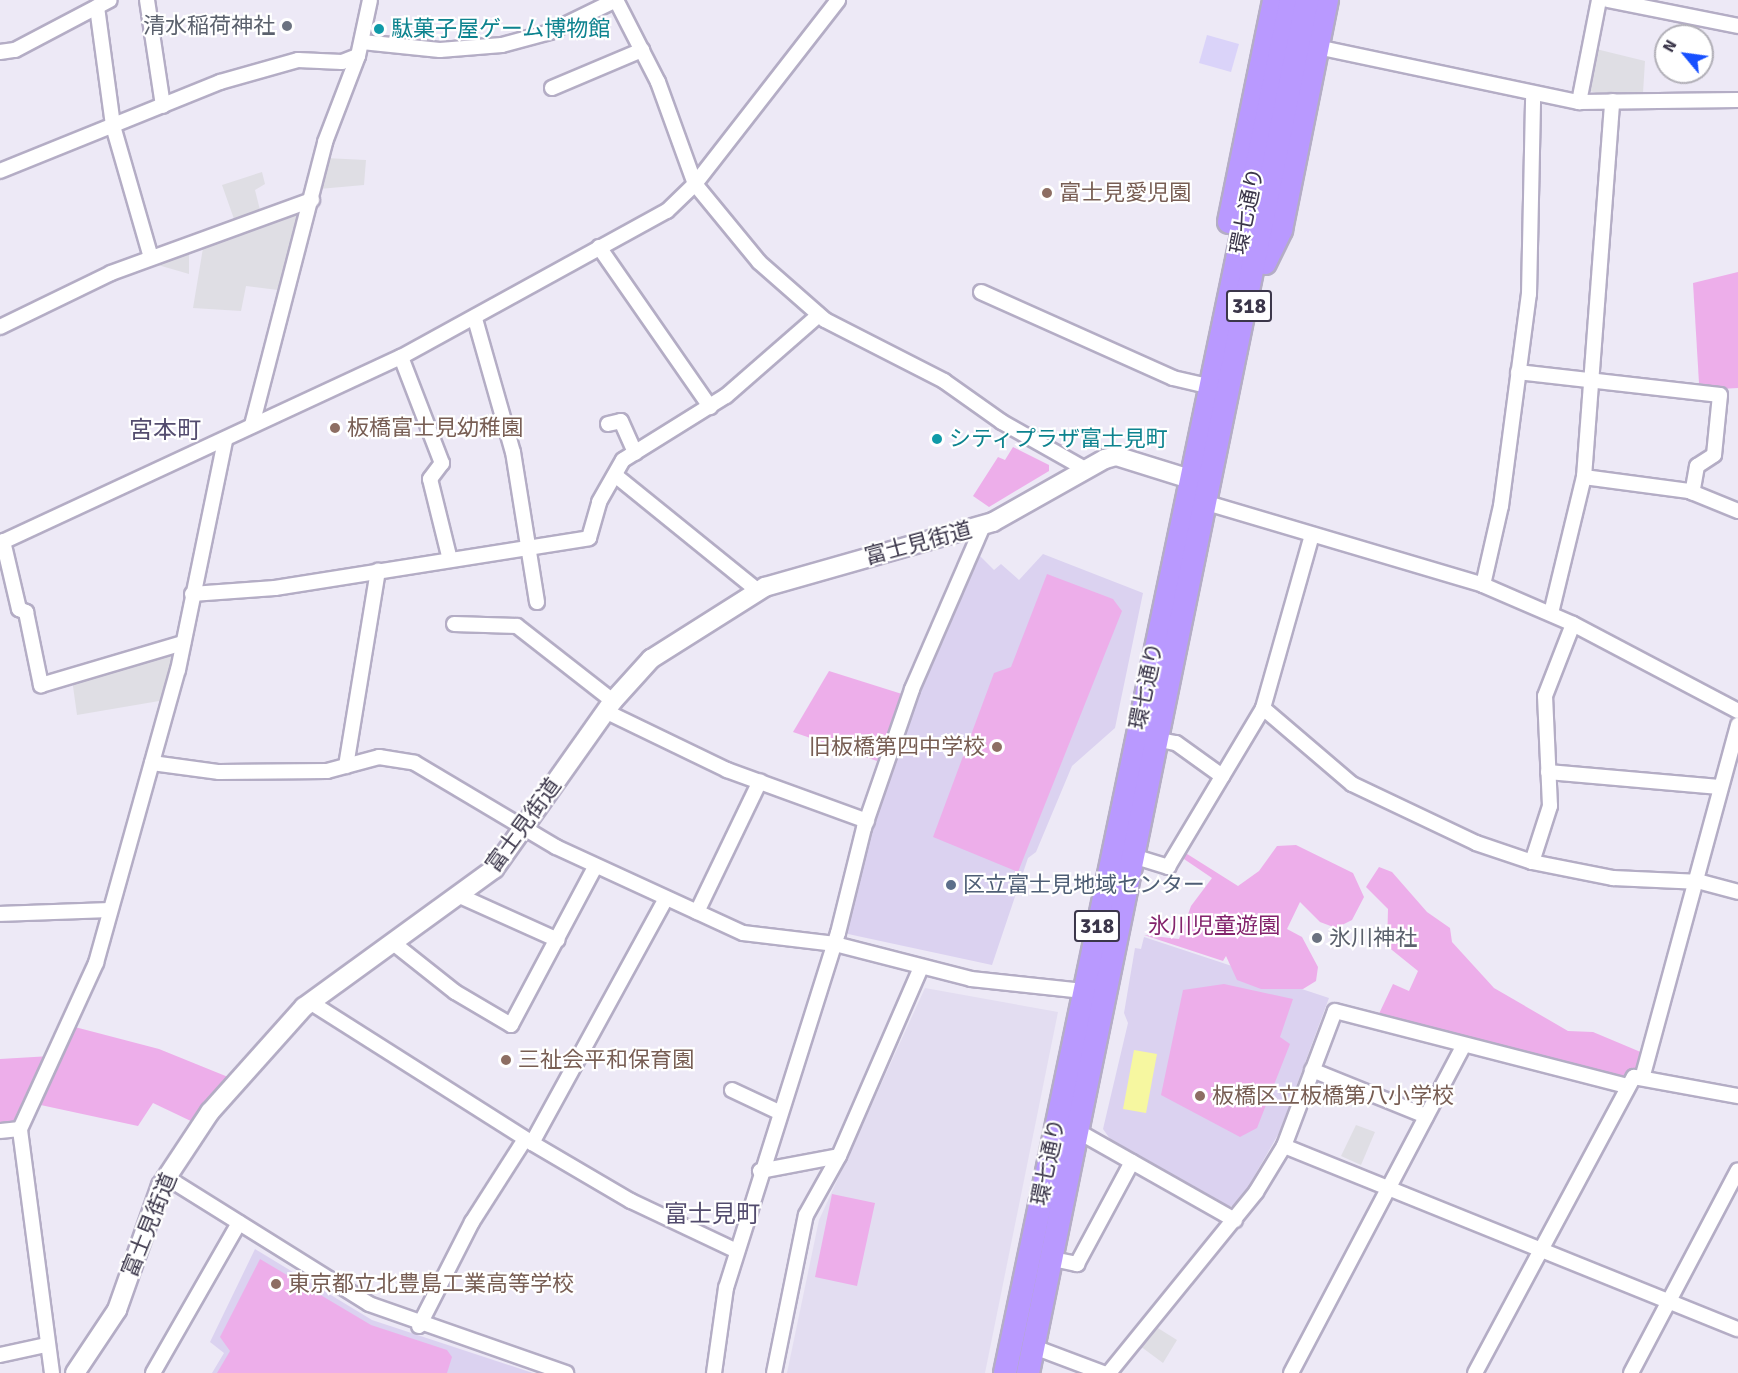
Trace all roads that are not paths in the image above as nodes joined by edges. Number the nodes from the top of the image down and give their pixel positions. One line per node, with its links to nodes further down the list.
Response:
1 (110, 0): 12 (street)
2 (147, 0): 23 (street)
3 (370, 0): 15 (street)
4 (616, 0): 15 (street); 16 (street)
5 (1274, 0): 33 (main road)
6 (1291, 0): 24 (main road, 環七通り / 318)
7 (1307, 0): 24 (main road, 環七通り / 318)
8 (1327, 0): 14 (main road)
9 (1599, 0): 22 (street)
10 (1608, 0): 13 (street)
11 (833, 2): 27 (street)
12 (97, 7): 17 (street); 25 (street)
13 (1738, 26)
14 (1317, 47): 19 (street); 31 (main road)
15 (360, 49): 23 (street); 28 (street)
16 (642, 50): 18 (street); 27 (street)
17 (0, 52)
18 (552, 88)
19 (1533, 95): 22 (street); 38 (street)
20 (1738, 100): 21 (street)
21 (1612, 101): 22 (street); 39 (street)
22 (1579, 102)
23 (163, 106): 25 (street)
24 (1277, 107): 31 (main road, 環七通り / 318); 33 (main road, 環七通り / 318)
25 (113, 126): 26 (street); 30 (street)
26 (0, 171)
27 (695, 184): 29 (street); 34 (street)
28 (312, 200): 30 (street); 43 (street)
29 (599, 247): 35 (street); 41 (street)
30 (151, 258): 36 (street)
31 (1252, 288): 51 (main road, 環七通り / 318)
32 (981, 292): 40 (street)
33 (1224, 314): 40 (main road, 環七通り / 318)
34 (819, 315): 41 (street); 46 (street)
35 (476, 320): 37 (street); 56 (street)
36 (0, 327)
37 (401, 357): 43 (street); 57 (street)
38 (1518, 372): 39 (street); 59 (street)
39 (1593, 378): 48 (street); 50 (street)
40 (1208, 386): 49 (main road, 環七通り / 318)
41 (710, 407): 45 (street)
42 (608, 424): 45 (street)
43 (252, 425): 44 (street)
44 (225, 441): 55 (street); 61 (street)
45 (635, 453): 47 (street)
46 (1085, 469): 49 (street, 富士見街道); 53 (street, 富士見街道)
47 (615, 474): 56 (street); 60 (street)
48 (1584, 477): 50 (street); 63 (street)
49 (1190, 479): 51 (street); 94 (main road, 環七通り / 318)
50 (1692, 493): 52 (street)
51 (1207, 503): 54 (street); 71 (main road, 環七通り / 318)
52 (1738, 511)
53 (983, 526): 60 (street, 富士見街道); 78 (street)
54 (1312, 535): 59 (street); 68 (street)
55 (1, 542): 66 (street)
56 (527, 549): 57 (street); 62 (street)
57 (450, 560): 58 (street)
58 (378, 571): 61 (street); 73 (street)
59 (1483, 585): 63 (street)
60 (758, 591): 67 (street, 富士見街道)
61 (192, 594): 66 (street)
62 (537, 602)
63 (1551, 613): 65 (street)
64 (454, 624): 67 (street)
65 (1572, 624): 69 (street); 74 (street)
66 (183, 643): 72 (street)
67 (609, 706): 76 (street); 79 (street, 富士見街道)
68 (1263, 708): 75 (street); 81 (street)
69 (1738, 711)
70 (1738, 726): 77 (street)
71 (1160, 740): 75 (street); 80 (main road, 環七通り / 318)
72 (152, 763): 73 (street); 87 (street)
73 (346, 766): 79 (street)
74 (1548, 772): 77 (street); 81 (street)
75 (1222, 776): 80 (street)
76 (760, 781): 78 (street); 88 (street)
77 (1719, 787): 83 (street)
78 (867, 821): 92 (street)
79 (525, 829): 82 (street); 85 (street, 富士見街道)
80 (1136, 857): 106 (main road, 環七通り / 318)
81 (1532, 862): 83 (street)
82 (595, 867): 86 (street); 90 (street)
83 (1694, 882): 84 (street); 98 (street)
84 (1738, 892)
85 (460, 896): 90 (street); 91 (street, 富士見街道)
86 (666, 898): 88 (street); 107 (street)
87 (110, 910): 89 (street); 104 (street)
88 (697, 912): 92 (street)
89 (0, 914)
90 (558, 940): 91 (street)
91 (392, 942): 95 (street, 富士見街道)
92 (835, 944): 93 (street); 102 (street)
93 (920, 970): 94 (street); 109 (street)
94 (1083, 991): 132 (main road, 環七通り / 318)
95 (310, 1002): 107 (street); 113 (street, 富士見街道)
96 (1464, 1045): 97 (street); 99 (street); 103 (street)
97 (1312, 1070): 103 (street); 108 (street)
98 (1643, 1075): 99 (street); 101 (street)
99 (1628, 1086): 118 (street)
100 (732, 1090): 102 (street)
101 (1738, 1096)
102 (779, 1112): 112 (street)
103 (1426, 1116): 114 (street)
104 (20, 1130): 105 (street); 123 (street)
105 (0, 1131)
106 (1081, 1133): 110 (street); 119 (main road, 環七通り / 318)
107 (529, 1141): 117 (street); 121 (street)
108 (1284, 1146): 114 (street); 115 (street)
109 (839, 1156): 112 (street); 131 (street)
110 (1132, 1162): 115 (street); 119 (street)
111 (1738, 1170): 120 (street)
112 (760, 1171): 117 (street)
113 (166, 1177): 116 (street); 127 (street, 富士見街道)
114 (1388, 1188): 118 (street); 136 (street)
115 (1235, 1220): 135 (street)
116 (240, 1223): 121 (street); 128 (street)
117 (737, 1251): 130 (street)
118 (1541, 1251): 120 (street); 137 (street)
119 (1053, 1259): 124 (main road, 環七通り / 318)
120 (1668, 1301): 122 (street); 138 (street)
121 (419, 1326): 129 (street)
122 (1738, 1329)
123 (46, 1345): 125 (street); 126 (street)
124 (1034, 1347): 133 (main road, 環七通り / 318); 134 (street)
125 (0, 1355)
126 (52, 1373)
127 (75, 1373)
128 (153, 1373)
129 (566, 1373)
130 (714, 1373)
131 (774, 1373)
132 (1005, 1373)
133 (1028, 1373)
134 (1103, 1373)
135 (1110, 1373)
136 (1291, 1373)
137 (1475, 1373)
138 (1631, 1373)

